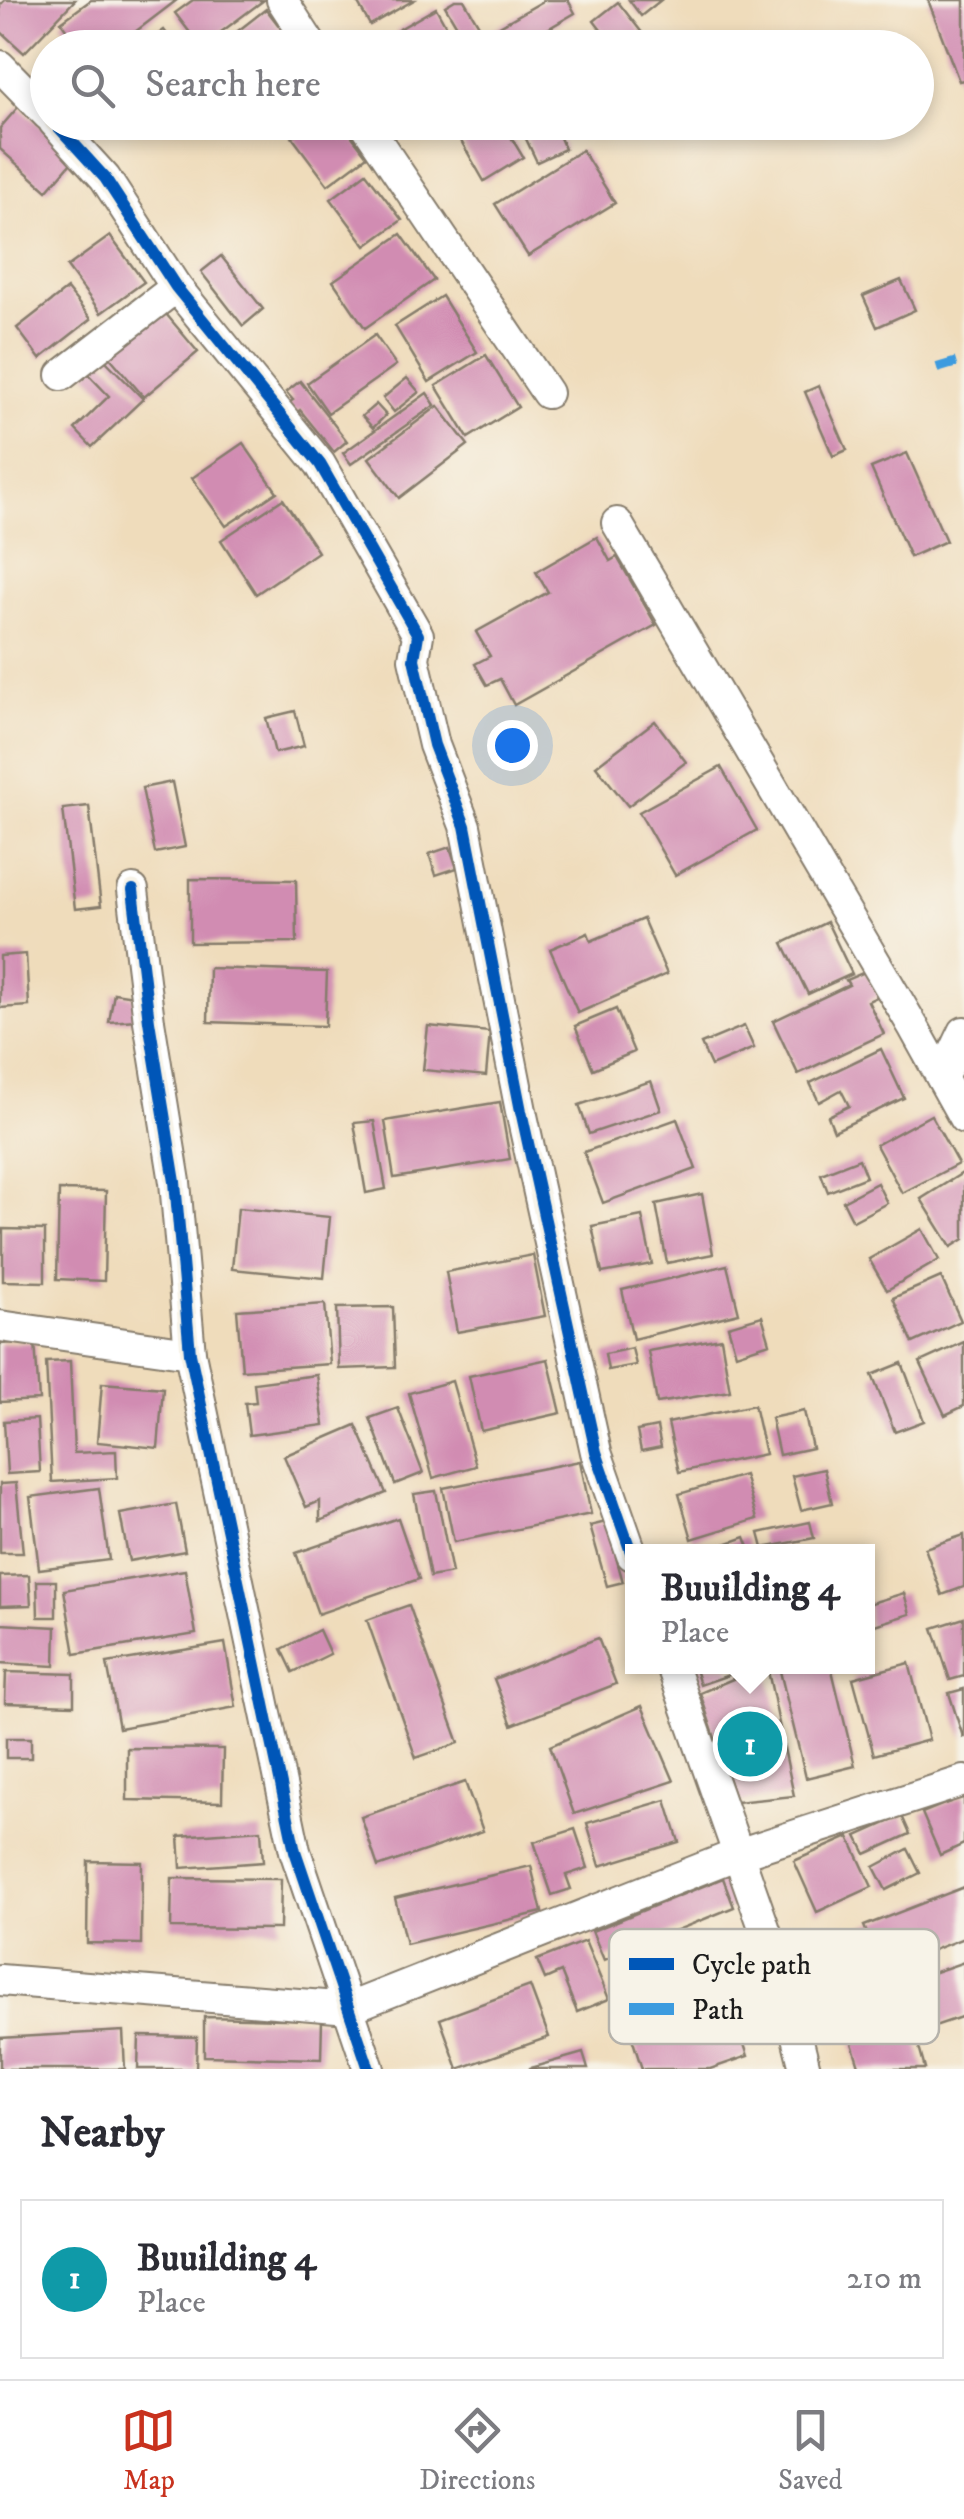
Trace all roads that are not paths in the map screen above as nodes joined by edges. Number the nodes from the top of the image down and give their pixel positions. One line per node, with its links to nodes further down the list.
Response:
1 (282, 0): 2 (street)
2 (301, 30)
3 (7, 85): 4 (street)
4 (30, 102)
5 (70, 140): 7 (street)
6 (376, 140): 9 (street)
7 (176, 287): 8 (street); 19 (street)
8 (62, 375)
9 (547, 393)
10 (618, 523): 13 (street)
11 (133, 890): 18 (street)
12 (964, 1022): 13 (street)
13 (914, 1028): 15 (street)
14 (964, 1032): 15 (street)
15 (942, 1078): 16 (street)
16 (964, 1118)
17 (0, 1326): 18 (street)
18 (190, 1353): 25 (street)
19 (628, 1544)
20 (675, 1674): 22 (street)
21 (964, 1780): 22 (street)
22 (738, 1854): 23 (street); 25 (street)
23 (765, 1929)
24 (0, 1980): 25 (street)
25 (349, 2008): 27 (street)
26 (799, 2044): 28 (street)
27 (369, 2069)
28 (805, 2069)

